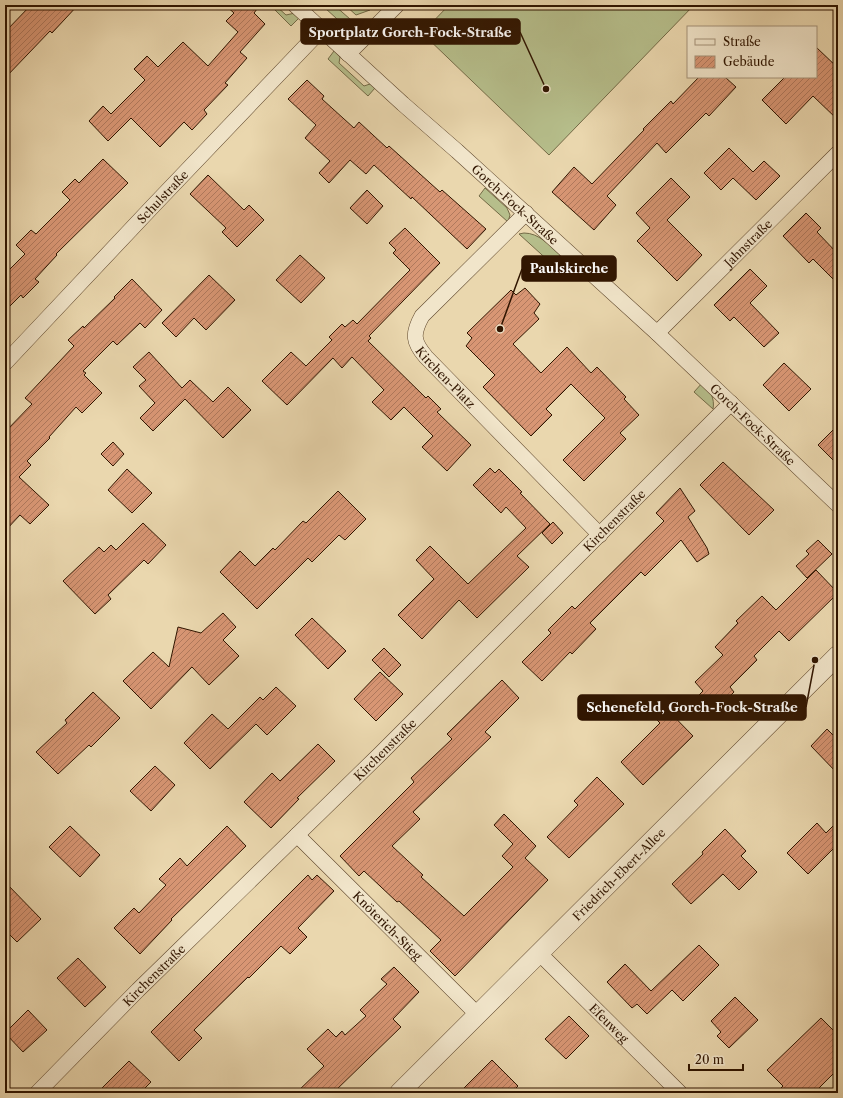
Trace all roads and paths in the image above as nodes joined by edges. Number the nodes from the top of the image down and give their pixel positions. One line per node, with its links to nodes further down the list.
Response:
1 (295, 5): 3 (street, Gorch-Fock-Straße)
2 (397, 5): 4 (street)
3 (321, 30): 4 (street, Gorch-Fock-Straße); 8 (street, Schulstraße)
4 (348, 54): 6 (street, Gorch-Fock-Straße)
5 (838, 152): 7 (street, Jahnstraße)
6 (526, 213): 7 (street, Gorch-Fock-Straße); 11 (street, Kirchen-Platz)
7 (657, 333): 9 (street, Gorch-Fock-Straße)
8 (5, 363)
9 (731, 403): 10 (street, Gorch-Fock-Straße); 11 (street, Kirchenstraße)
10 (838, 505)
11 (600, 535): 13 (street, Kirchenstraße)
12 (838, 654): 14 (street, Friedrich-Ebert-Allee)
13 (297, 835): 15 (street, Knöterich-Stieg); 16 (street, Kirchenstraße)
14 (539, 953): 15 (street, Friedrich-Ebert-Allee); 18 (street, Efeuweg)
15 (478, 1015): 17 (street, Friedrich-Ebert-Allee)
16 (37, 1093)
17 (399, 1093)
18 (680, 1093)

